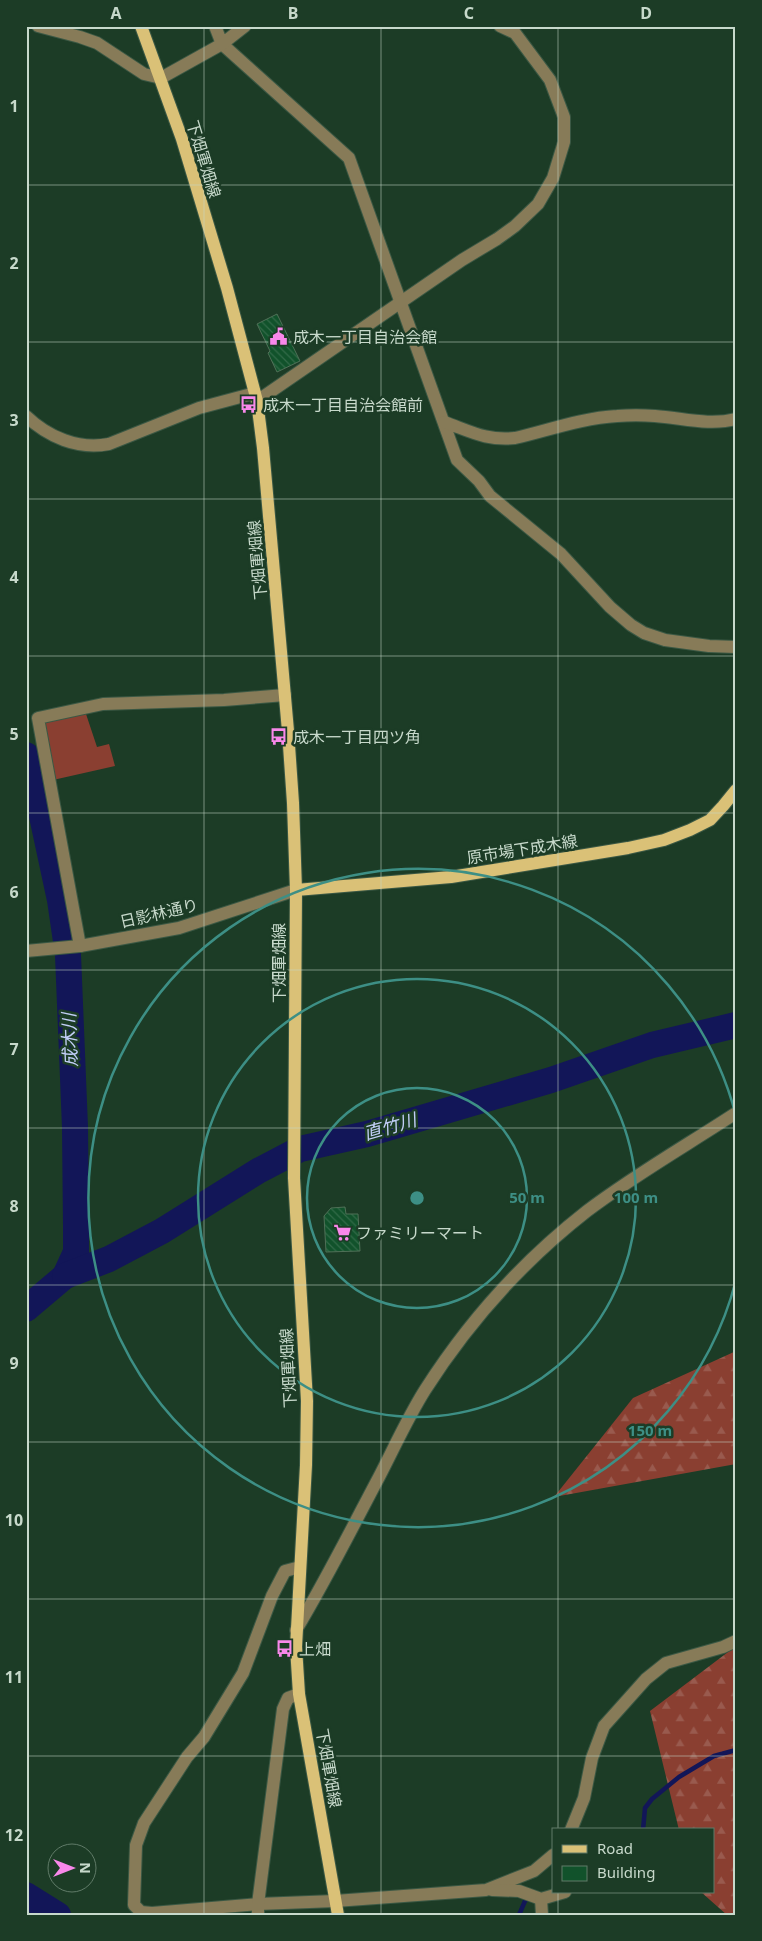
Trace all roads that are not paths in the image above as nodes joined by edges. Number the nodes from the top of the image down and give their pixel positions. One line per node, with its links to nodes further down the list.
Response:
1 (38, 26): 8 (street)
2 (141, 26): 8 (main road, 下畑軍畑線)
3 (215, 26): 7 (street)
4 (245, 26): 7 (street)
5 (500, 26): 6 (street)
6 (515, 30): 9 (street)
7 (222, 44): 8 (street); 9 (street)
8 (161, 78): 10 (main road, 下畑軍畑線)
9 (401, 301): 10 (street); 13 (street)
10 (256, 397): 11 (street); 15 (main road, 下畑軍畑線)
11 (26, 416)
12 (736, 419): 13 (street)
13 (444, 422): 14 (street)
14 (736, 647)
15 (285, 695): 17 (main road, 下畑軍畑線); 18 (street)
16 (736, 790): 17 (main road, 原市場下成木線)
17 (296, 890): 18 (street, 日影林通り); 21 (main road, 下畑軍畑線)
18 (78, 946): 19 (street, 日影林通り)
19 (26, 951)
20 (736, 1113): 22 (street)
21 (300, 1567): 22 (main road, 下畑軍畑線); 31 (street)
22 (296, 1630): 24 (main road, 下畑軍畑線)
23 (736, 1641): 25 (street)
24 (299, 1694): 30 (main road, 下畑軍畑線); 31 (street)
25 (572, 1828)
26 (552, 1856): 27 (street)
27 (486, 1890): 29 (street); 30 (street)
28 (558, 1894): 29 (street)
29 (541, 1899): 33 (street)
30 (336, 1901): 31 (street); 32 (main road, 下畑軍畑線)
31 (258, 1909)
32 (338, 1915)
33 (542, 1915)

